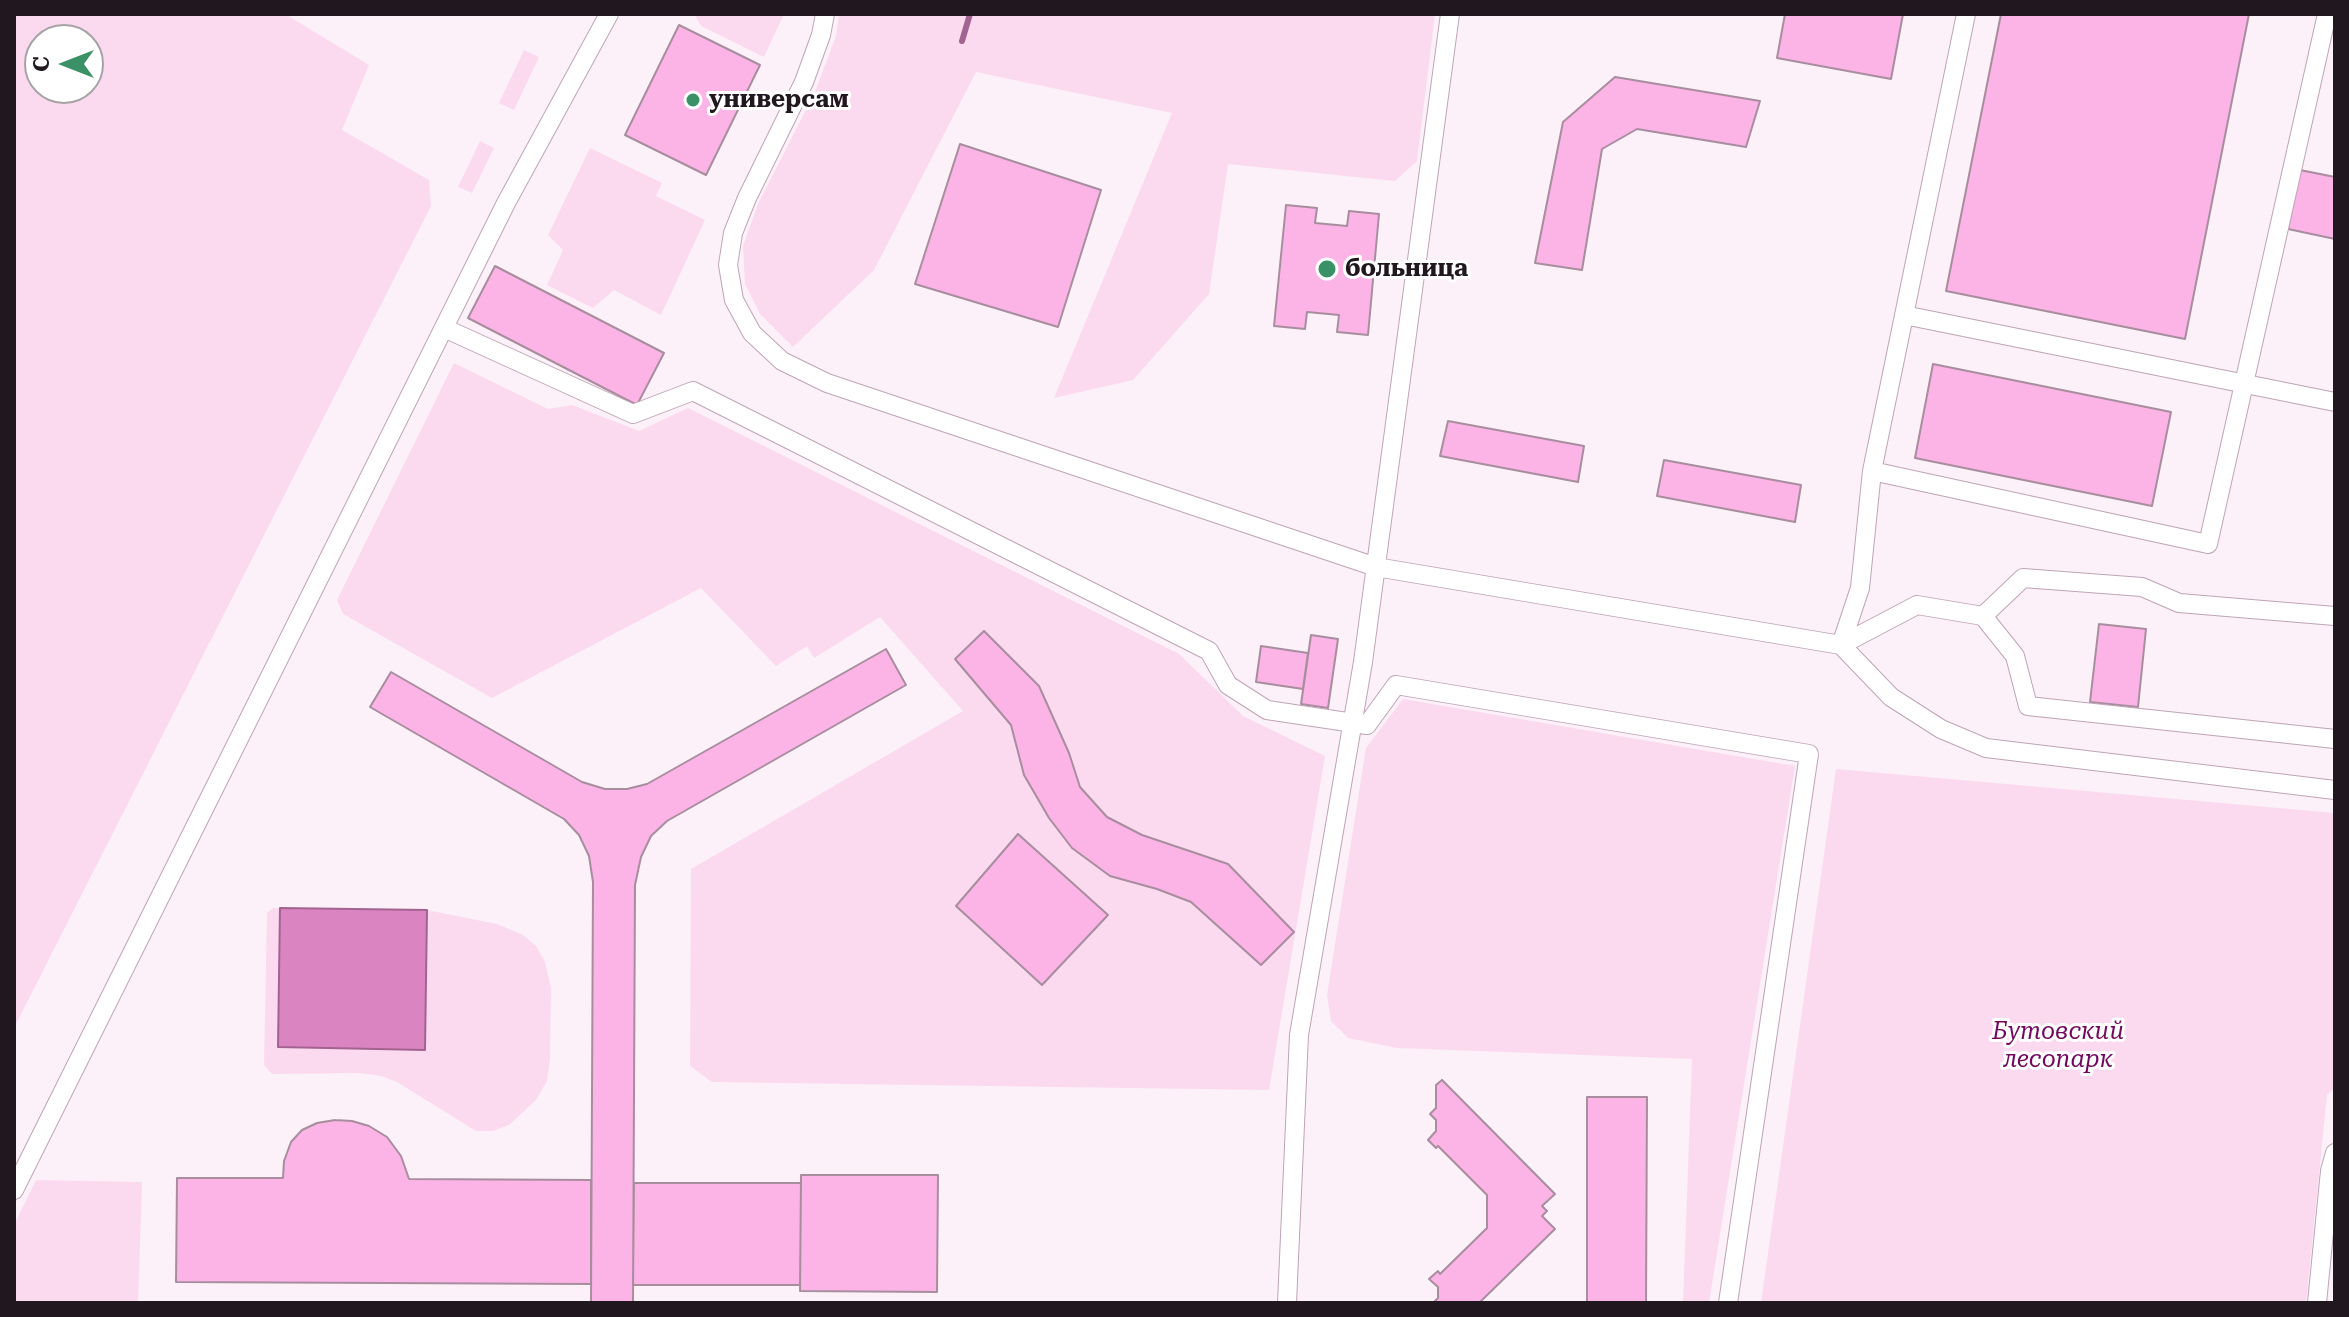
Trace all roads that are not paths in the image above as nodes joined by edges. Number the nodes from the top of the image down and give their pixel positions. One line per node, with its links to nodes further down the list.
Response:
1 (609, 14): 7 (street)
2 (825, 14): 11 (street)
3 (1450, 14): 11 (street)
4 (1966, 14): 6 (street)
5 (2327, 14): 8 (street)
6 (1904, 315): 8 (street); 10 (street)
7 (444, 328): 15 (street); 19 (street)
8 (2244, 385): 9 (street); 10 (street)
9 (2335, 402)
10 (1872, 471): 14 (street)
11 (1376, 567): 14 (street); 15 (street)
12 (1983, 616): 13 (street); 14 (street); 16 (street)
13 (2335, 616)
14 (1841, 645): 17 (street)
15 (1353, 723): 20 (street); 21 (street)
16 (2335, 739)
17 (2335, 790)
18 (2335, 1153): 22 (street)
19 (14, 1190)
20 (1287, 1303)
21 (1728, 1303)
22 (2317, 1303)

